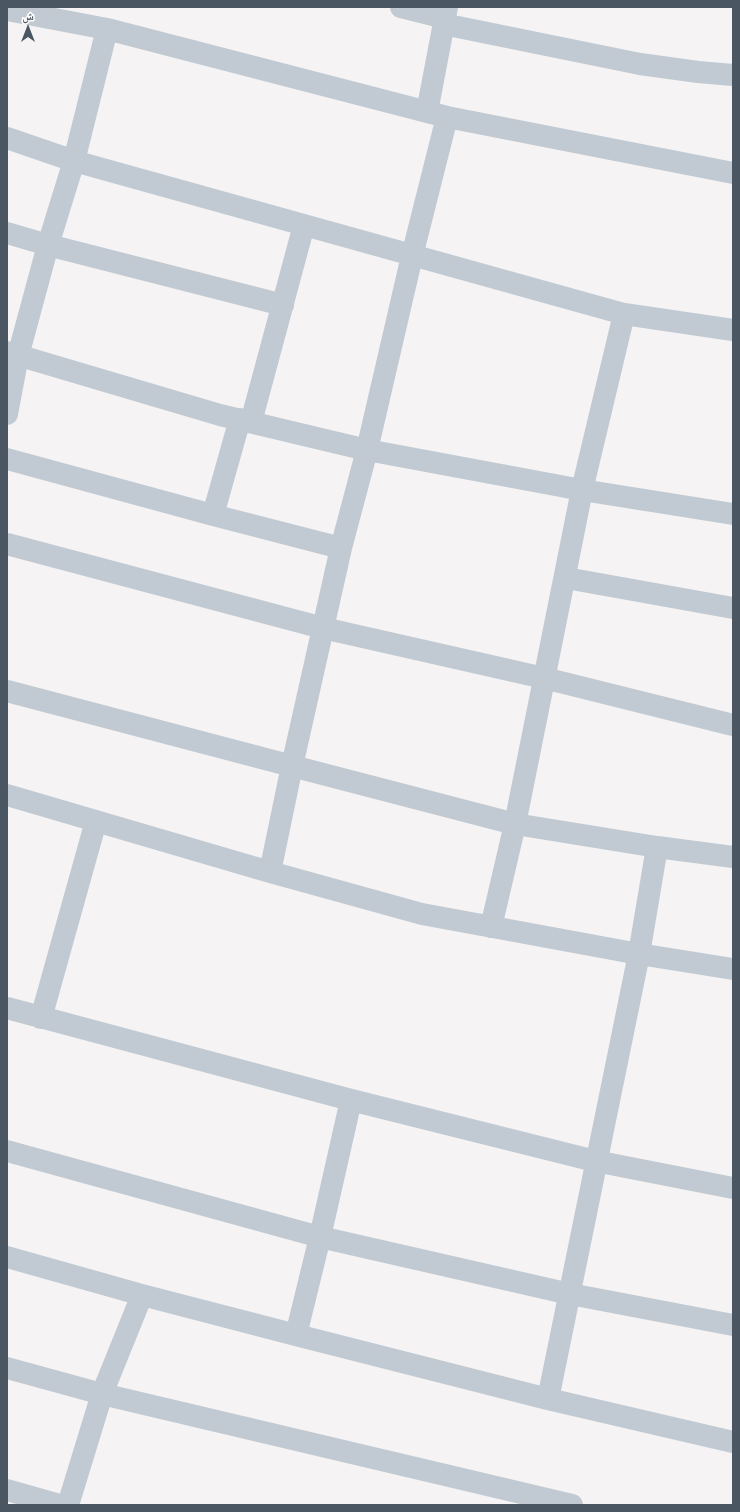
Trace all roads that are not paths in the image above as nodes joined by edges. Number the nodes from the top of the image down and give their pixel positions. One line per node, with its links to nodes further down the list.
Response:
1 (401, 7): 3 (street)
2 (7, 10): 4 (street)
3 (445, 16): 5 (street); 6 (street)
4 (107, 29): 6 (street); 8 (street)
5 (733, 75)
6 (437, 115): 9 (street); 13 (street)
7 (7, 138): 8 (street)
8 (74, 161): 10 (street); 12 (street)
9 (733, 173)
10 (304, 225): 13 (street); 14 (street)
11 (7, 233): 12 (street)
12 (48, 245): 14 (street); 17 (street)
13 (412, 256): 15 (street); 20 (street)
14 (283, 305): 19 (street)
15 (624, 314): 16 (street); 22 (street)
16 (733, 330)
17 (13, 354): 18 (street); 19 (street)
18 (7, 414)
19 (246, 421): 20 (street); 24 (street)
20 (367, 450): 22 (street); 26 (street)
21 (7, 459): 24 (street)
22 (582, 490): 23 (street); 27 (street)
23 (733, 514)
24 (213, 515): 26 (street)
25 (7, 544): 29 (street)
26 (341, 548): 29 (street)
27 (566, 578): 28 (street); 30 (street)
28 (733, 608)
29 (323, 628): 30 (street); 33 (street)
30 (544, 678): 32 (street); 36 (street)
31 (7, 691): 33 (street)
32 (733, 725)
33 (292, 766): 36 (street); 39 (street)
34 (7, 794): 35 (street)
35 (96, 821): 39 (street); 44 (street)
36 (515, 824): 37 (street); 40 (street)
37 (657, 847): 38 (street); 41 (street)
38 (733, 857)
39 (270, 872): 40 (street)
40 (491, 926): 41 (street)
41 (639, 954): 42 (street); 47 (street)
42 (733, 969)
43 (7, 1008): 44 (street)
44 (41, 1018): 45 (street)
45 (351, 1100): 47 (street); 49 (street)
46 (7, 1151): 49 (street)
47 (595, 1161): 48 (street); 51 (street)
48 (733, 1188)
49 (320, 1237): 51 (street); 54 (street)
50 (7, 1257): 52 (street)
51 (570, 1294): 53 (street); 57 (street)
52 (142, 1295): 54 (street); 56 (street)
53 (733, 1325)
54 (296, 1335): 57 (street)
55 (7, 1368): 56 (street)
56 (102, 1394): 61 (street); 62 (street)
57 (548, 1399): 58 (street)
58 (733, 1442)
59 (7, 1490): 60 (street)
60 (60, 1505)
61 (68, 1505)
62 (572, 1505)

